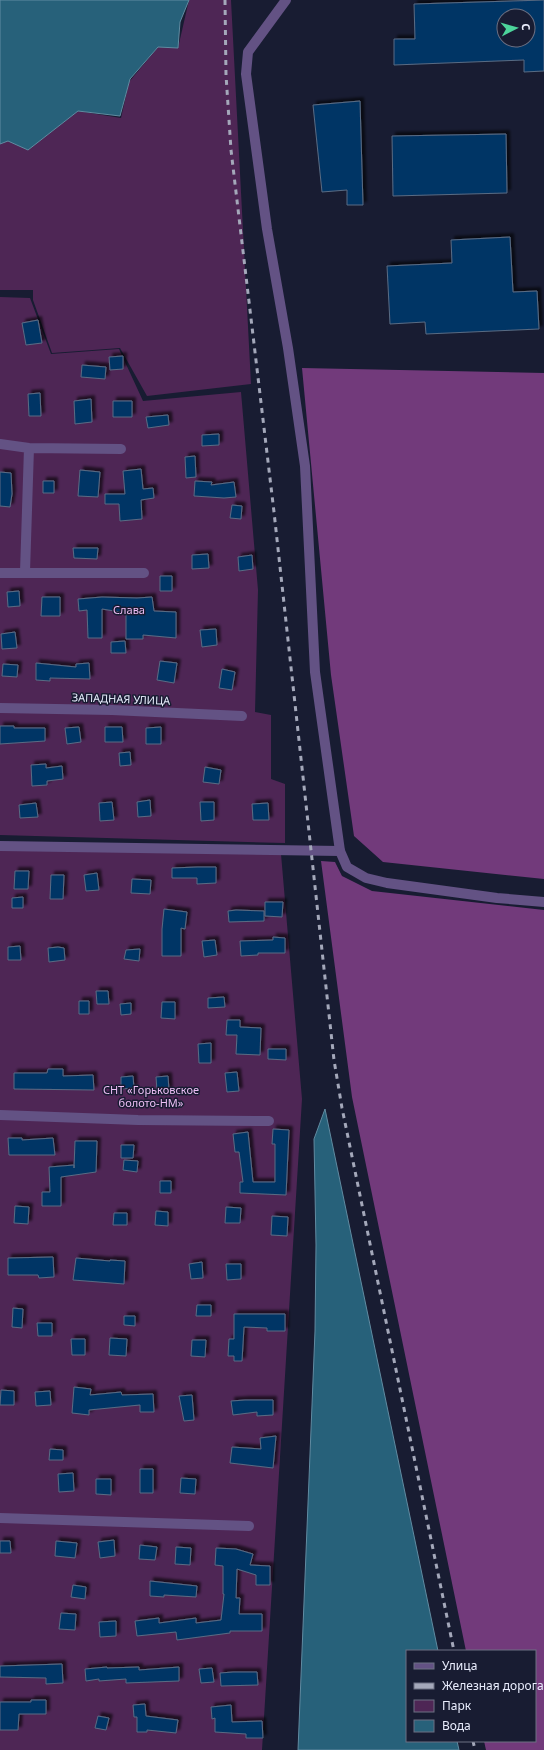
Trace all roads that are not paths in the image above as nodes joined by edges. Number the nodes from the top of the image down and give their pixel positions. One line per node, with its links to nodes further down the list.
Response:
1 (286, 0): 11 (street)
2 (0, 444): 3 (street)
3 (29, 448): 4 (street); 5 (street)
4 (121, 449)
5 (25, 572): 6 (street); 7 (street)
6 (0, 573)
7 (144, 573)
8 (0, 708): 9 (street, ЗАПАДНАЯ УЛИЦА)
9 (242, 716)
10 (0, 846): 11 (street)
11 (340, 851): 12 (street)
12 (544, 902)
13 (0, 1115): 14 (street)
14 (269, 1120)
15 (0, 1518): 16 (street)
16 (249, 1526)

